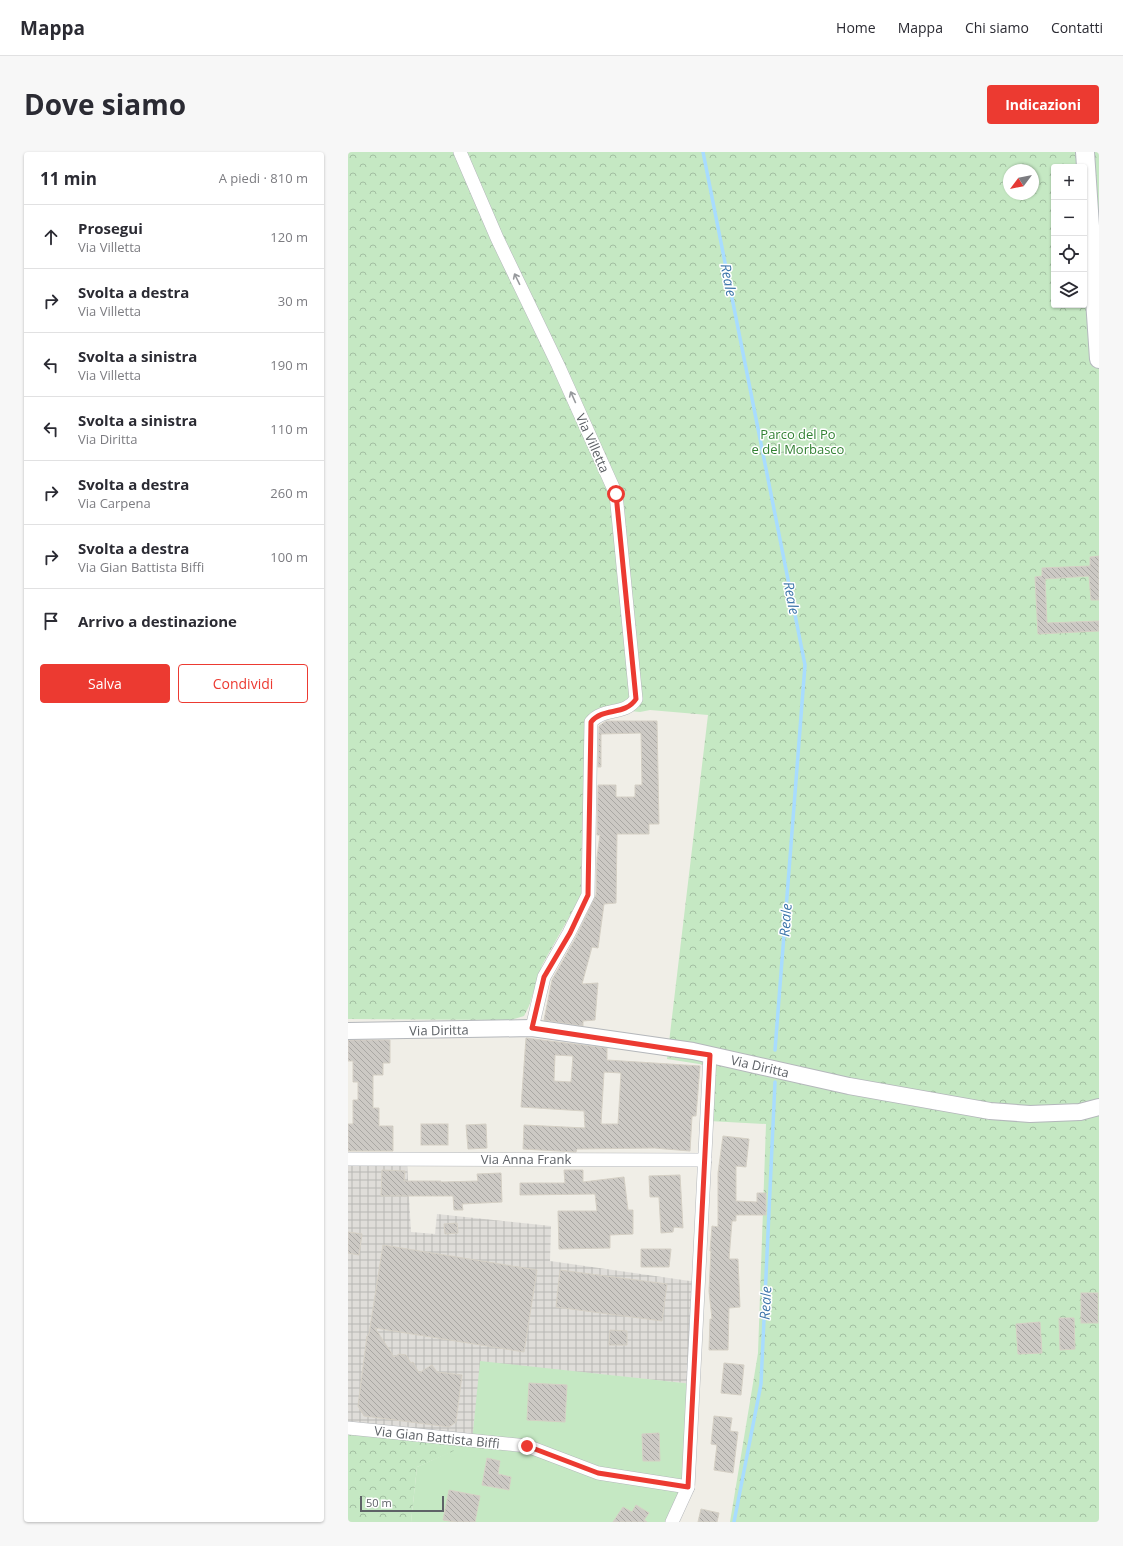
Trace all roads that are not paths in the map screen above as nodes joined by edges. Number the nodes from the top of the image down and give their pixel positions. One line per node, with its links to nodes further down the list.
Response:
1 (460, 152): 4 (street, Via Villetta, one-way to 1)
2 (1085, 152): 3 (main road)
3 (1099, 359)
4 (532, 1028): 5 (street, Via Diritta); 6 (street, Via Diritta)
5 (348, 1031)
6 (710, 1055): 7 (street, Via Diritta); 9 (street)
7 (1099, 1107)
8 (348, 1159): 9 (street, Via Anna Frank)
9 (705, 1160): 11 (street)
10 (348, 1428): 11 (street, Via Gian Battista Biffi)
11 (688, 1487): 12 (street)
12 (672, 1522)

